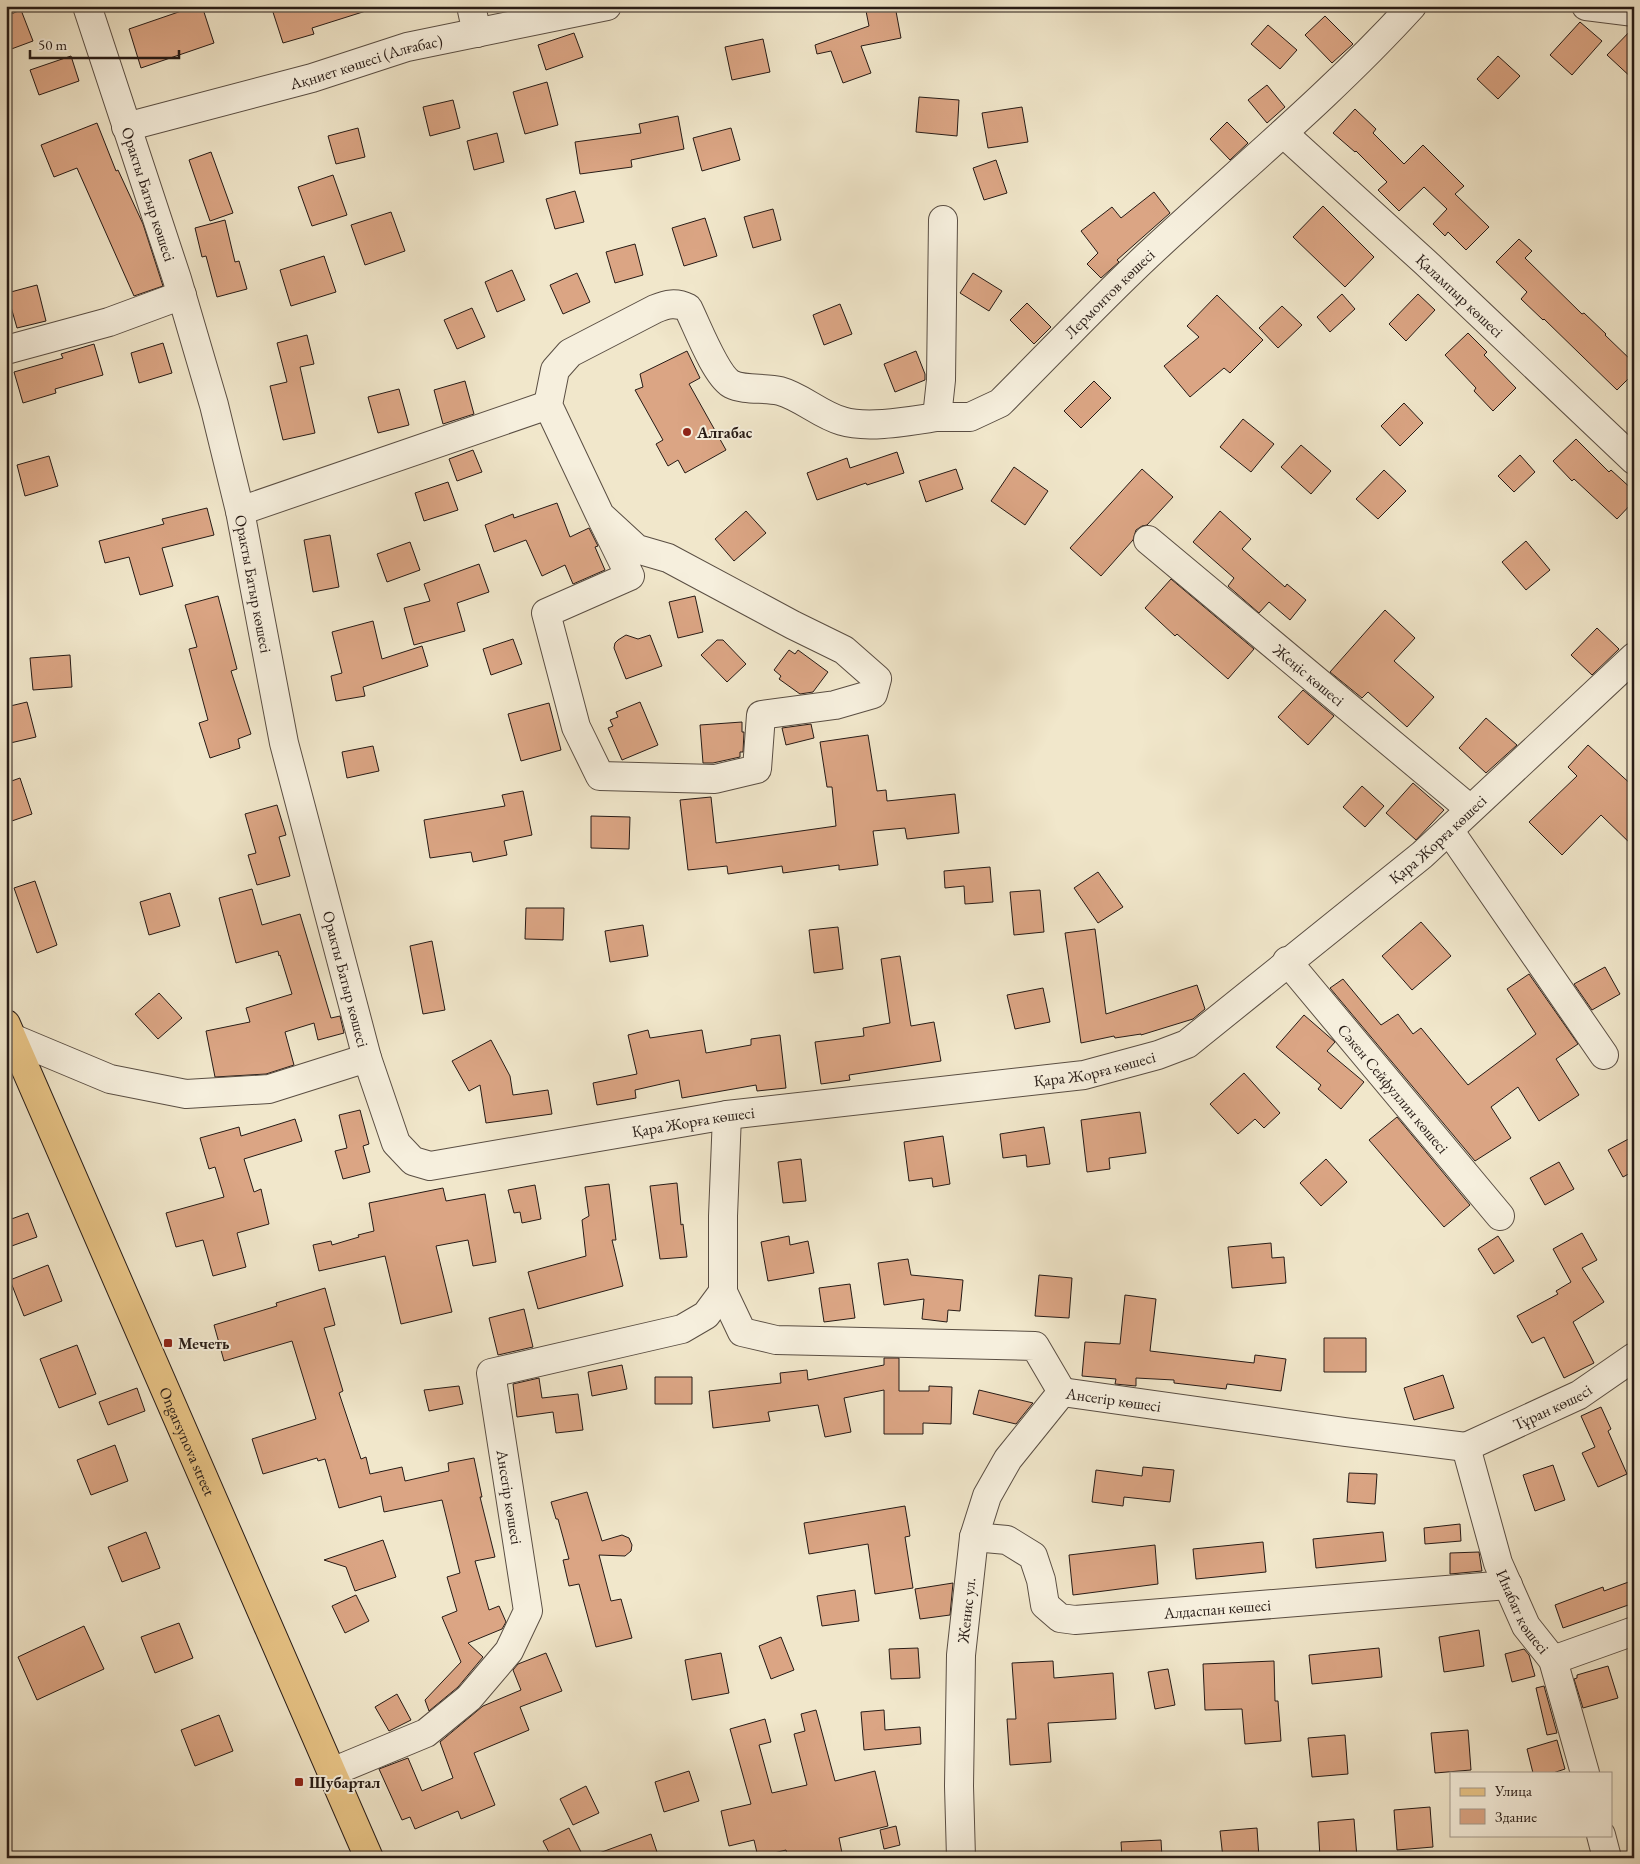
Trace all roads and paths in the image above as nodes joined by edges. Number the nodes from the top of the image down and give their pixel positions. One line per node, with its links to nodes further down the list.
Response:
1 (87, 6): 8 (street, Оракты Батыр көшесі)
2 (471, 6): 7 (street)
3 (607, 6): 7 (street, Ақниет көшесі (Алғабас))
4 (1412, 6): 9 (street, Лермонтов көшесі)
5 (1586, 6): 6 (street)
6 (1634, 12)
7 (477, 32): 8 (street, Ақниет көшесі (Алғабас))
8 (126, 127): 11 (street, Оракты Батыр көшесі)
9 (1283, 134): 14 (street, Лермонтов көшесі); 15 (street, Қалампыр көшесі)
10 (943, 220): 14 (street)
11 (182, 295): 12 (street); 16 (street, Оракты Батыр көшесі)
12 (6, 350)
13 (548, 405): 14 (street, Лермонтов көшесі); 16 (street); 17 (street)
14 (936, 417)
15 (1634, 460)
16 (240, 511): 25 (street, Оракты Батыр көшесі)
17 (600, 515): 17 (street)
18 (1148, 540): 20 (street, Жеңіс көшесі)
19 (1634, 657): 20 (street, Қара Жорға көшесі)
20 (1470, 809): 21 (street, Қара Жорға көшесі)
21 (1449, 830): 22 (street, Қара Жорға көшесі); 24 (street)
22 (1287, 962): 26 (street, Қара Жорға көшесі); 28 (street, Сәкен Сейфуллин көшесі)
23 (9, 1031): 25 (street); 37 (main road, Ongarsynova street)
24 (1604, 1055)
25 (367, 1058): 27 (street, Оракты Батыр көшесі)
26 (727, 1115): 27 (street, Қара Жорға көшесі); 29 (street, Ансегір көшесі)
27 (414, 1161)
28 (1500, 1216)
29 (723, 1292): 31 (street, Ансегір көшесі); 37 (street, Ансегір көшесі)
30 (1634, 1357): 32 (street, Тұран көшесі)
31 (1062, 1392): 32 (street, Ансегір көшесі); 33 (street, Женис ул.)
32 (1466, 1447): 34 (street, Инабат көшесі)
33 (974, 1537): 34 (street, Алдаспан көшесі); 41 (street, Женис ул.)
34 (1508, 1585): 36 (street, Инабат көшесі)
35 (1634, 1631): 36 (street)
36 (1553, 1660): 38 (street, Инабат көшесі)
37 (332, 1772): 40 (main road, Ongarsynova street)
38 (1585, 1772)
39 (1601, 1836): 42 (street)
40 (369, 1858)
41 (962, 1858)
42 (1607, 1858)

